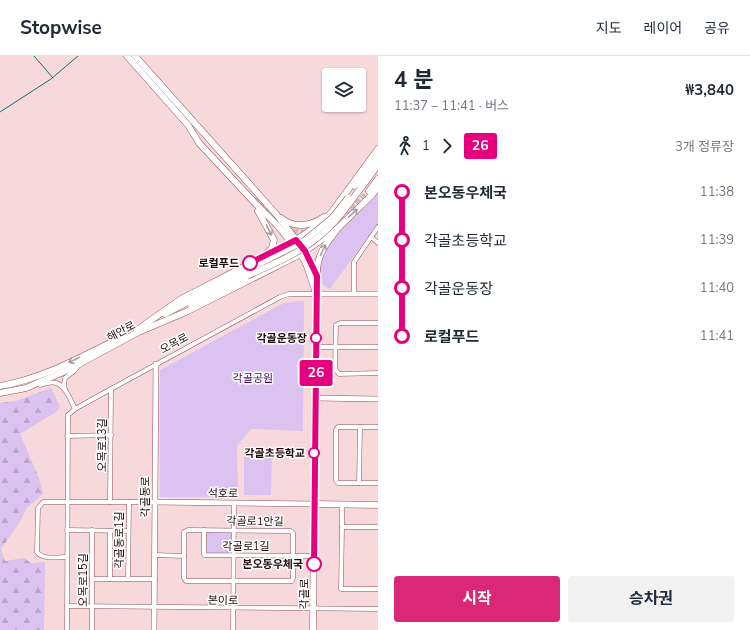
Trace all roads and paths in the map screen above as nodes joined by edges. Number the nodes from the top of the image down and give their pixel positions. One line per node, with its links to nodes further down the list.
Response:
1 (127, 56): 10 (main road)
2 (135, 56): 12 (main road)
3 (378, 149): 11 (main road)
4 (378, 157): 8 (main road)
5 (378, 165): 8 (main road)
6 (378, 180): 9 (main road)
7 (378, 187): 14 (main road, one-way to 7)
8 (358, 188): 27 (main road, 해안로, bridge)
9 (369, 191)
10 (254, 200): 16 (main road); 20 (main road, one-way to 20)
11 (331, 213): 12 (main road); 16 (main road)
12 (276, 214): 16 (main road)
13 (378, 227): 15 (street)
14 (338, 228): 19 (main road); 22 (main road, one-way to 14)
15 (371, 237): 17 (street); 24 (street)
16 (293, 241): 18 (main road); 19 (main road)
17 (378, 242)
18 (281, 247): 20 (main road); 21 (main road)
19 (303, 252): 21 (main road); 22 (main road, 각골로); 23 (main road, 각골로)
20 (263, 256): 27 (main road)
21 (288, 261): 27 (main road)
22 (317, 276): 23 (main road, 각골로)
23 (316, 294): 24 (street, 오목로); 28 (main road, 각골로); 32 (street, 오목로)
24 (354, 294): 25 (street, 오목로)
25 (378, 294)
26 (378, 323): 29 (street)
27 (139, 331): 31 (main road, 해안로); 34 (main road, 해안로, one-way to 34)
28 (316, 347): 29 (street); 39 (main road, 각골로)
29 (336, 347): 30 (street); 33 (street)
30 (378, 347)
31 (79, 364): 35 (main road, 해안로); 37 (street)
32 (156, 364): 36 (street, 오목로); 51 (street, 각골동로)
33 (378, 373)
34 (0, 386)
35 (29, 387): 37 (street); 38 (main road, 해안로)
36 (111, 389): 41 (street, 오목로); 44 (street, 오목로13길)
37 (65, 390): 41 (street)
38 (0, 393)
39 (315, 398): 40 (street); 53 (main road, 각골로)
40 (378, 399)
41 (75, 409): 45 (street)
42 (360, 427): 43 (street); 46 (street); 46 (street)
43 (378, 427)
44 (111, 435): 45 (street); 49 (street, 오목로13길)
45 (67, 436): 48 (street)
46 (359, 483): 47 (street)
47 (378, 483)
48 (67, 502): 49 (street, 석호로); 58 (street); 69 (street)
49 (110, 502): 50 (street, 석호로)
50 (129, 502): 51 (street, 석호로); 63 (street, 각골동로1길)
51 (155, 502): 52 (street, 석호로); 64 (street, 각골동로)
52 (234, 503): 53 (street, 석호로); 61 (street)
53 (314, 504): 54 (main road, 석호로); 68 (main road, 각골로)
54 (342, 504): 55 (main road, 석호로); 56 (street)
55 (378, 505)
56 (342, 527): 57 (street); 75 (street)
57 (378, 527)
58 (67, 530): 59 (street); 69 (street)
59 (92, 530): 62 (street); 70 (street, 오목로15길)
60 (204, 530): 61 (street, 각골로1안길); 65 (street, 각골로1길); 66 (street, 각골로1안길)
61 (234, 530): 65 (street); 67 (street, 각골로1안길)
62 (110, 531): 63 (street); 71 (street)
63 (128, 531): 72 (street, 각골동로1길)
64 (155, 555): 66 (street); 73 (street, 각골동로)
65 (234, 555): 67 (street, 각골로1길); 74 (street)
66 (184, 556): 74 (street, 각골로1안길)
67 (293, 556): 68 (street, 각골로1길); 74 (street, 각골로1안길)
68 (314, 556): 80 (main road, 각골로)
69 (67, 557): 76 (street)
70 (92, 579): 71 (street, 각골동로1길); 77 (street, 오목로15길)
71 (110, 579): 72 (street, 각골동로1길)
72 (128, 579): 73 (street, 각골동로1길)
73 (155, 579): 78 (street, 각골동로)
74 (233, 581): 79 (street)
75 (378, 589)
76 (67, 606): 77 (street, 본이로); 82 (street)
77 (92, 607): 78 (street, 본이로); 83 (street, 오목로15길)
78 (154, 608): 79 (street, 본이로); 84 (street, 각골동로)
79 (233, 609): 80 (street, 본이로); 85 (street)
80 (314, 609): 81 (street, 본이로); 86 (main road, 각골로)
81 (378, 610)
82 (67, 630)
83 (92, 630)
84 (154, 630)
85 (233, 630)
86 (314, 630)

